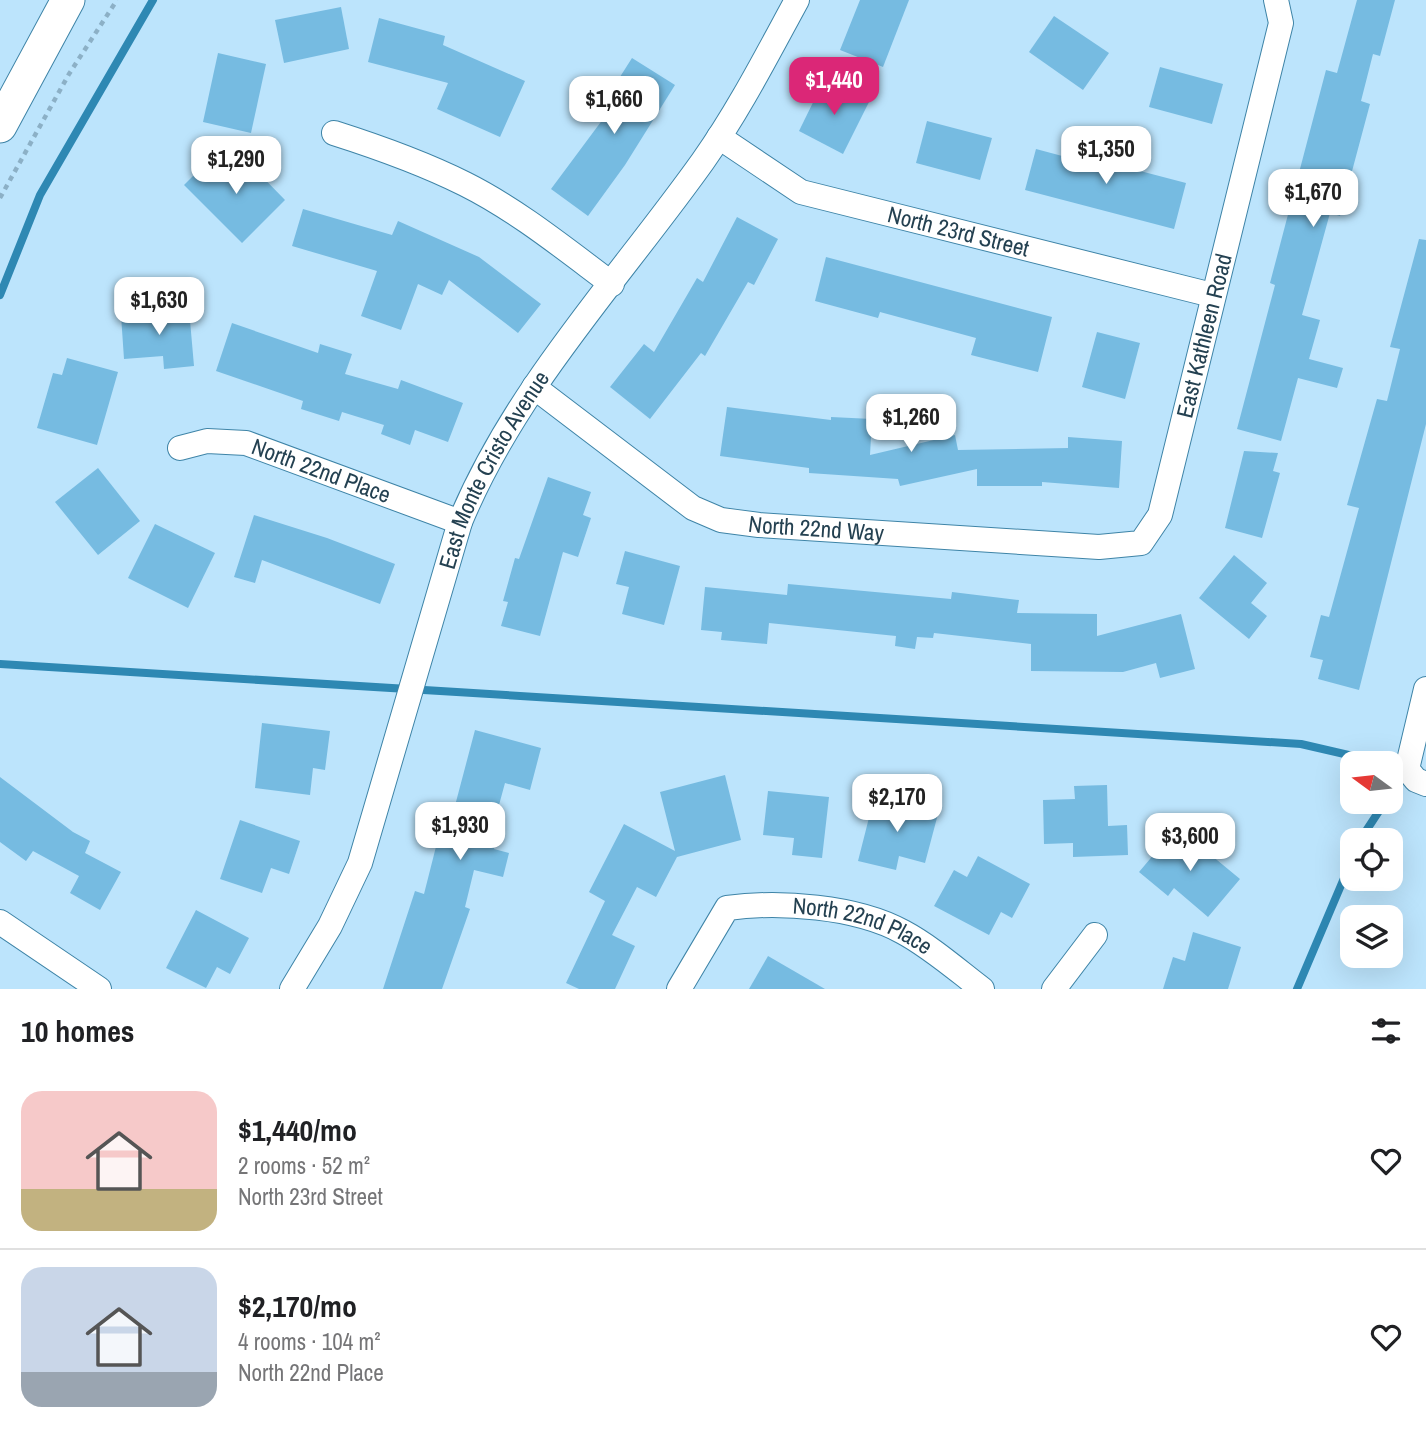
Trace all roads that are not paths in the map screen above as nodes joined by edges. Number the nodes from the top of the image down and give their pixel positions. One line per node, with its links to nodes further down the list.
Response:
1 (68, 0): 4 (main road)
2 (797, 0): 6 (street, East Monte Cristo Avenue)
3 (1276, 0): 8 (street, East Kathleen Road)
4 (0, 126)
5 (334, 133): 7 (street)
6 (719, 137): 7 (street, East Monte Cristo Avenue); 8 (street, North 23rd Street)
7 (612, 284): 9 (street, East Monte Cristo Avenue)
8 (1212, 295): 12 (street, East Kathleen Road)
9 (534, 387): 11 (street, East Monte Cristo Avenue); 12 (street, North 22nd Way)
10 (180, 448): 11 (street, North 22nd Place)
11 (460, 522): 18 (street, East Monte Cristo Avenue)
12 (1141, 543)
13 (1426, 689): 14 (street)
14 (1426, 784)
15 (0, 922): 17 (street)
16 (1094, 935): 21 (street)
17 (87, 985)
18 (292, 989)
19 (679, 989): 20 (street, North 22nd Place)
20 (982, 989)
21 (1054, 989)

